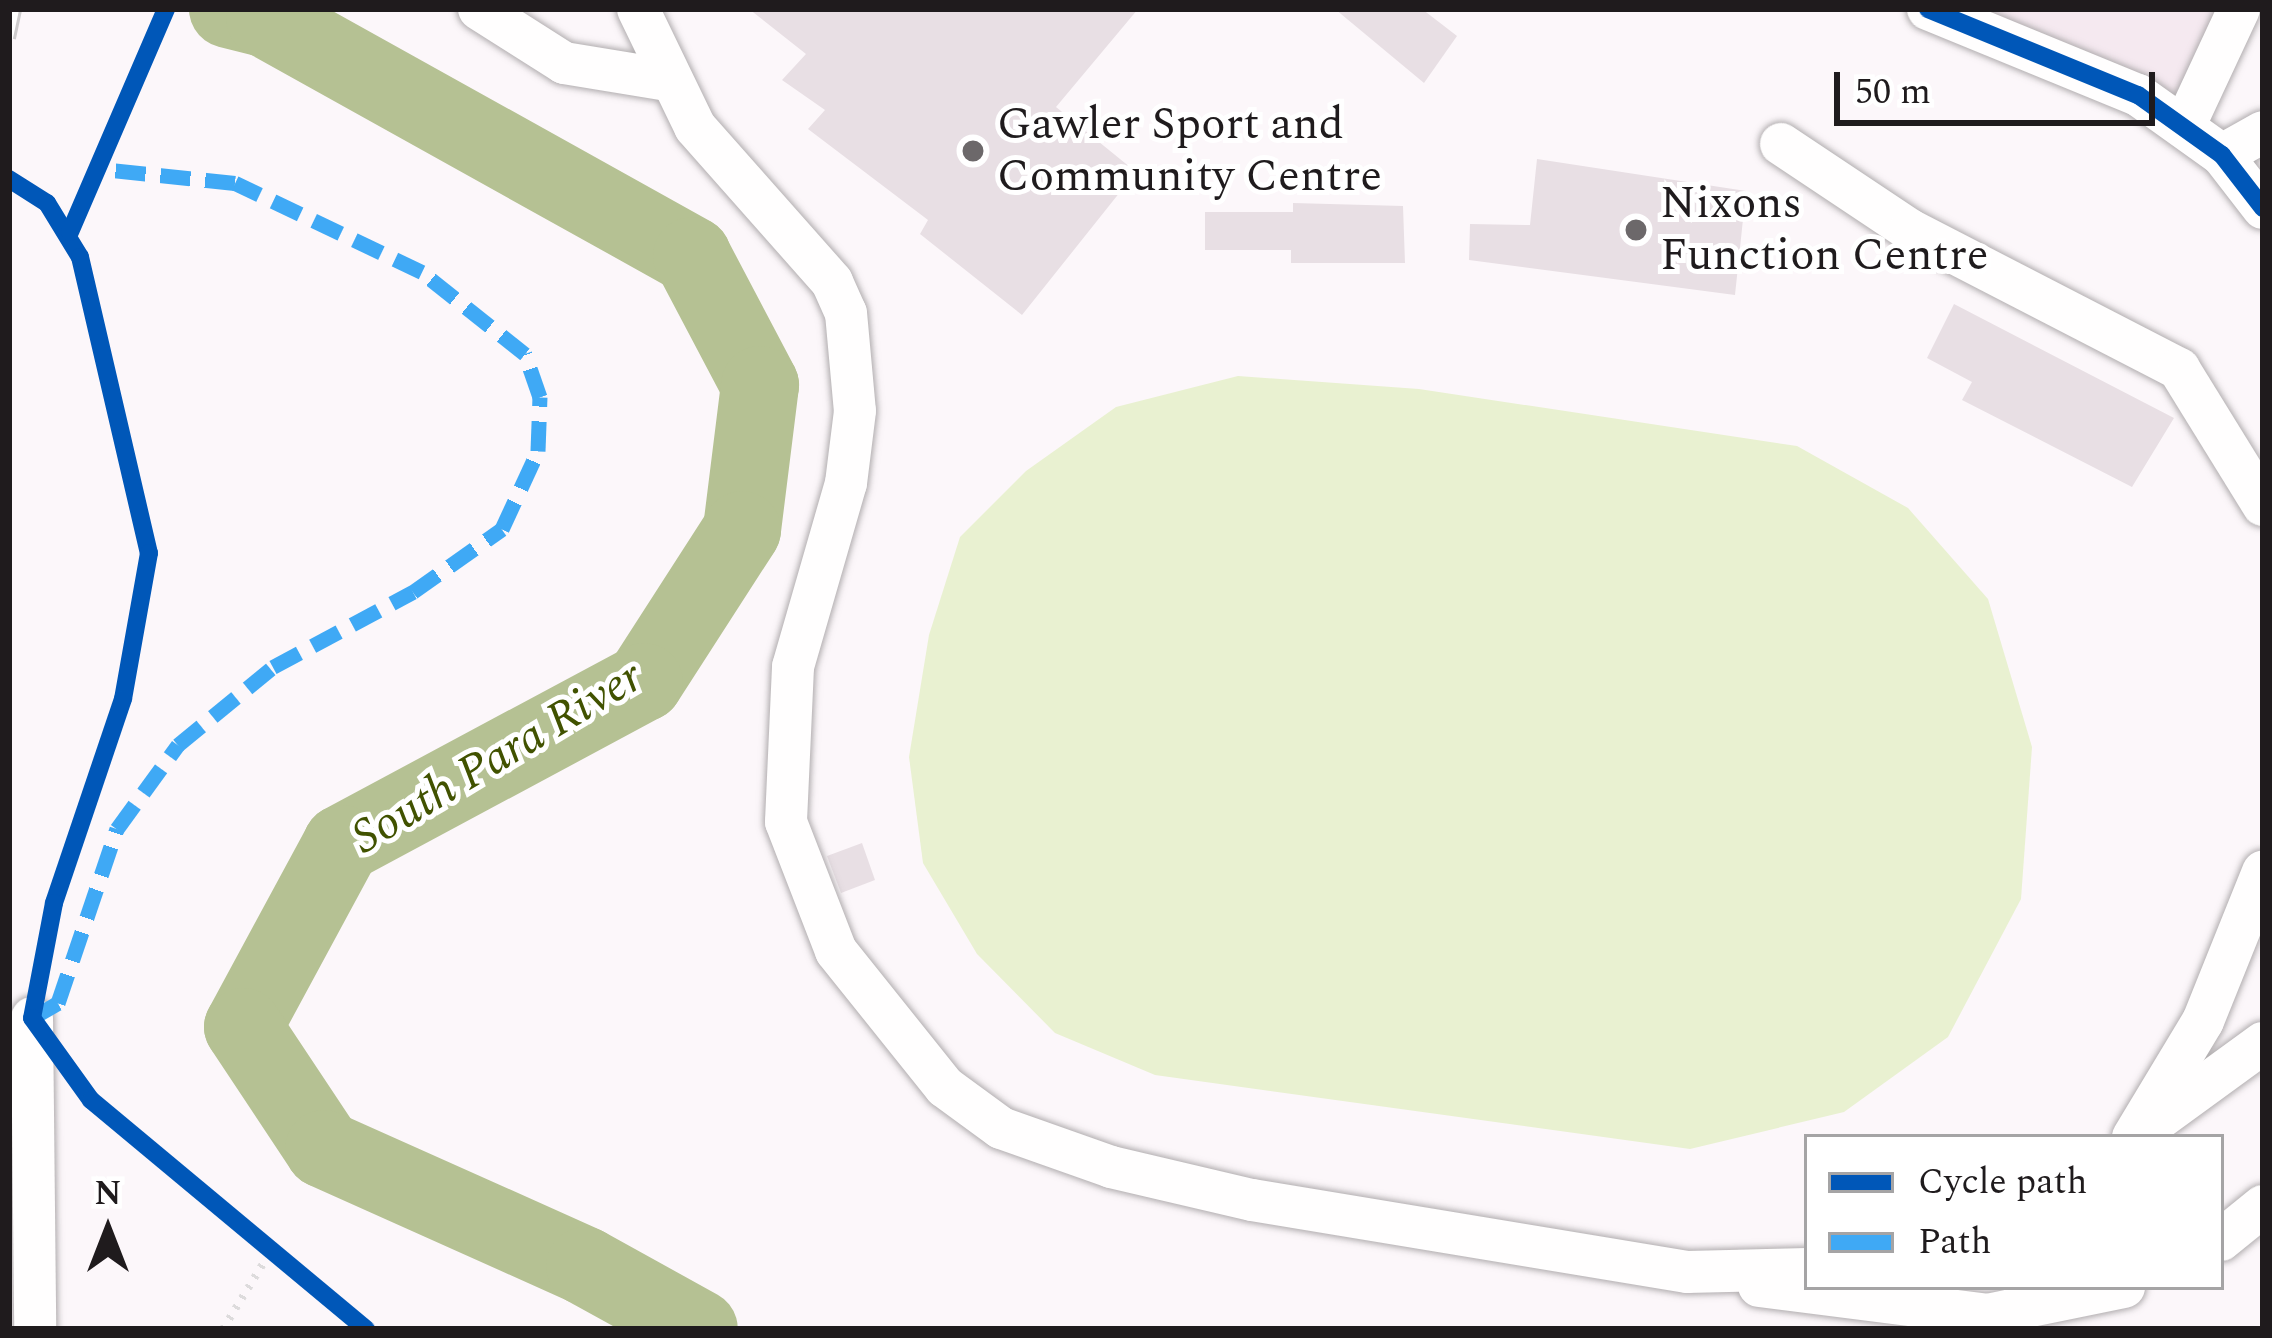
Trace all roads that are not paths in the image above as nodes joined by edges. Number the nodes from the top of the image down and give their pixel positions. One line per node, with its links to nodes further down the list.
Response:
1 (479, 9): 5 (street)
2 (638, 9): 5 (street)
3 (1928, 9): 6 (street)
4 (2239, 9): 6 (street)
5 (668, 80): 20 (street)
6 (2185, 127): 9 (street)
7 (2263, 131): 9 (street)
8 (1781, 144): 11 (street)
9 (2222, 155): 10 (street)
10 (2263, 208)
11 (2263, 505)
12 (2263, 872): 15 (street)
13 (32, 1018): 24 (street)
14 (2263, 1043): 16 (street)
15 (2135, 1134)
16 (2137, 1134)
17 (2263, 1206): 18 (street)
18 (2224, 1238)
19 (1804, 1269): 20 (street)
20 (1687, 1272): 21 (street)
21 (1804, 1289)
22 (1813, 1290): 23 (street)
23 (2109, 1290)
24 (35, 1329)

